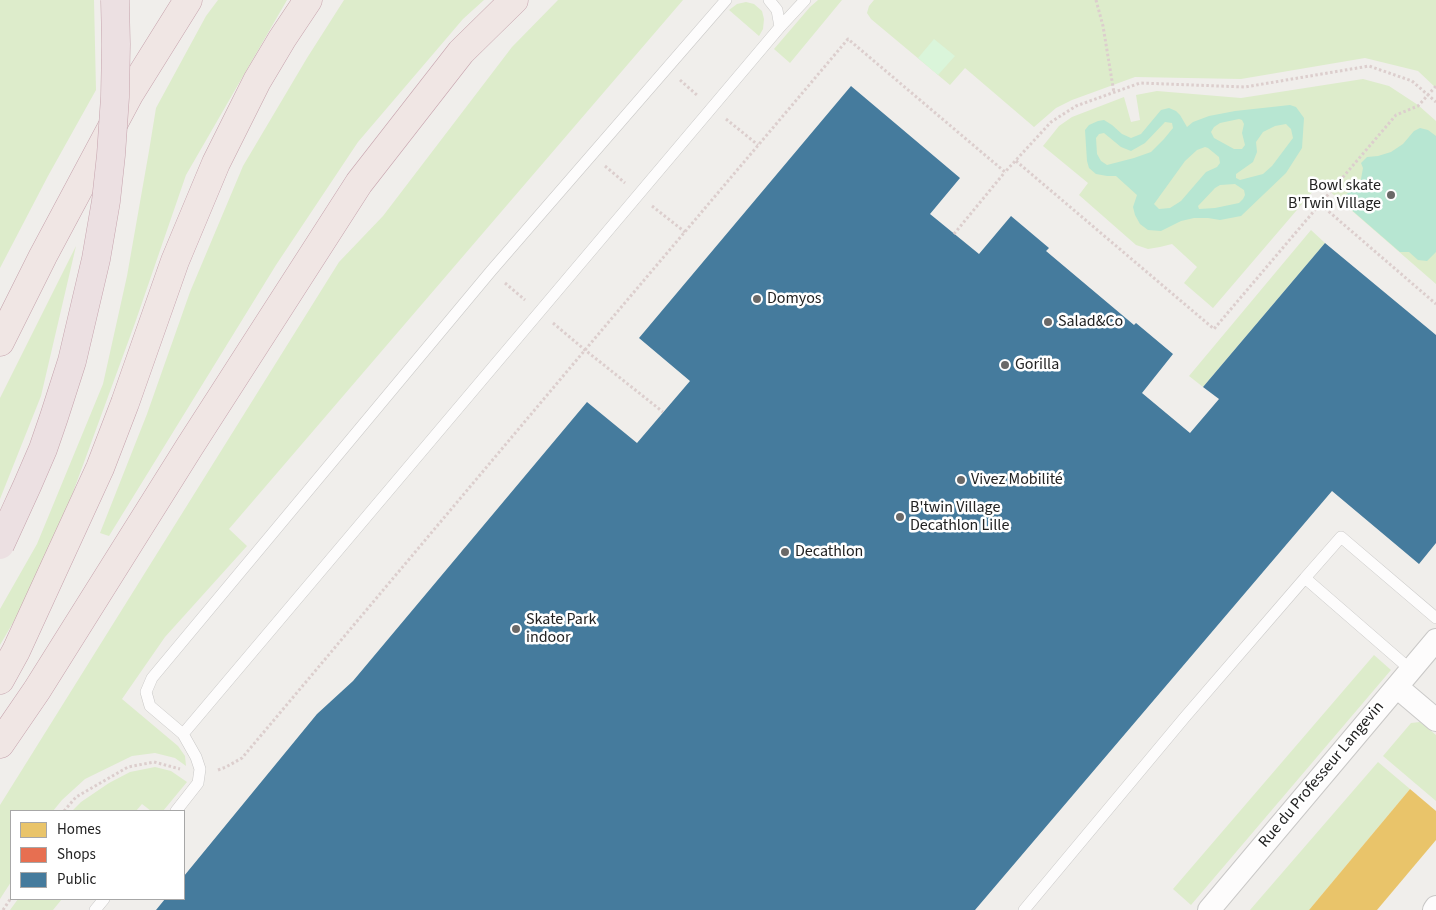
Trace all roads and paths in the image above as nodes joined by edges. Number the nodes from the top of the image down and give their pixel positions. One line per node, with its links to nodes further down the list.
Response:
1 (115, 0): 24 (highway, bridge)
2 (188, 0): 21 (highway)
3 (308, 0): 29 (highway)
4 (514, 0): 33 (highway)
5 (726, 0): 18 (lane)
6 (769, 0): 9 (lane)
7 (805, 0): 9 (lane)
8 (1096, 0): 11 (path)
9 (780, 27): 20 (lane)
10 (1436, 86): 12 (path)
11 (1114, 93): 12 (path); 14 (path)
12 (1428, 95): 13 (path); 16 (path)
13 (1436, 102)
14 (1016, 161): 15 (path); 16 (path)
15 (1005, 172): 17 (path); 22 (path)
16 (1320, 204): 19 (path)
17 (954, 234)
18 (491, 271): 20 (path); 32 (lane)
19 (1436, 304)
20 (540, 312): 22 (path); 32 (lane)
21 (0, 342)
22 (585, 350): 23 (path); 34 (path)
23 (663, 412)
24 (0, 545)
25 (1305, 578): 26 (lane); 28 (lane); 42 (lane)
26 (1436, 618)
27 (1436, 640): 28 (street, Rue du Professeur Langevin)
28 (1411, 670): 30 (street, Rue du Professeur Langevin)
29 (0, 680)
30 (1397, 687): 31 (street); 43 (street, Rue du Professeur Langevin)
31 (1436, 720)
32 (183, 734): 34 (lane)
33 (0, 744)
34 (200, 773): 35 (path); 36 (lane)
35 (65, 810)
36 (177, 810)
37 (10, 900): 40 (path)
38 (103, 900): 41 (lane)
39 (1436, 907): 44 (street)
40 (3, 910)
41 (95, 910)
42 (1024, 910)
43 (1208, 910)
44 (1434, 910)

